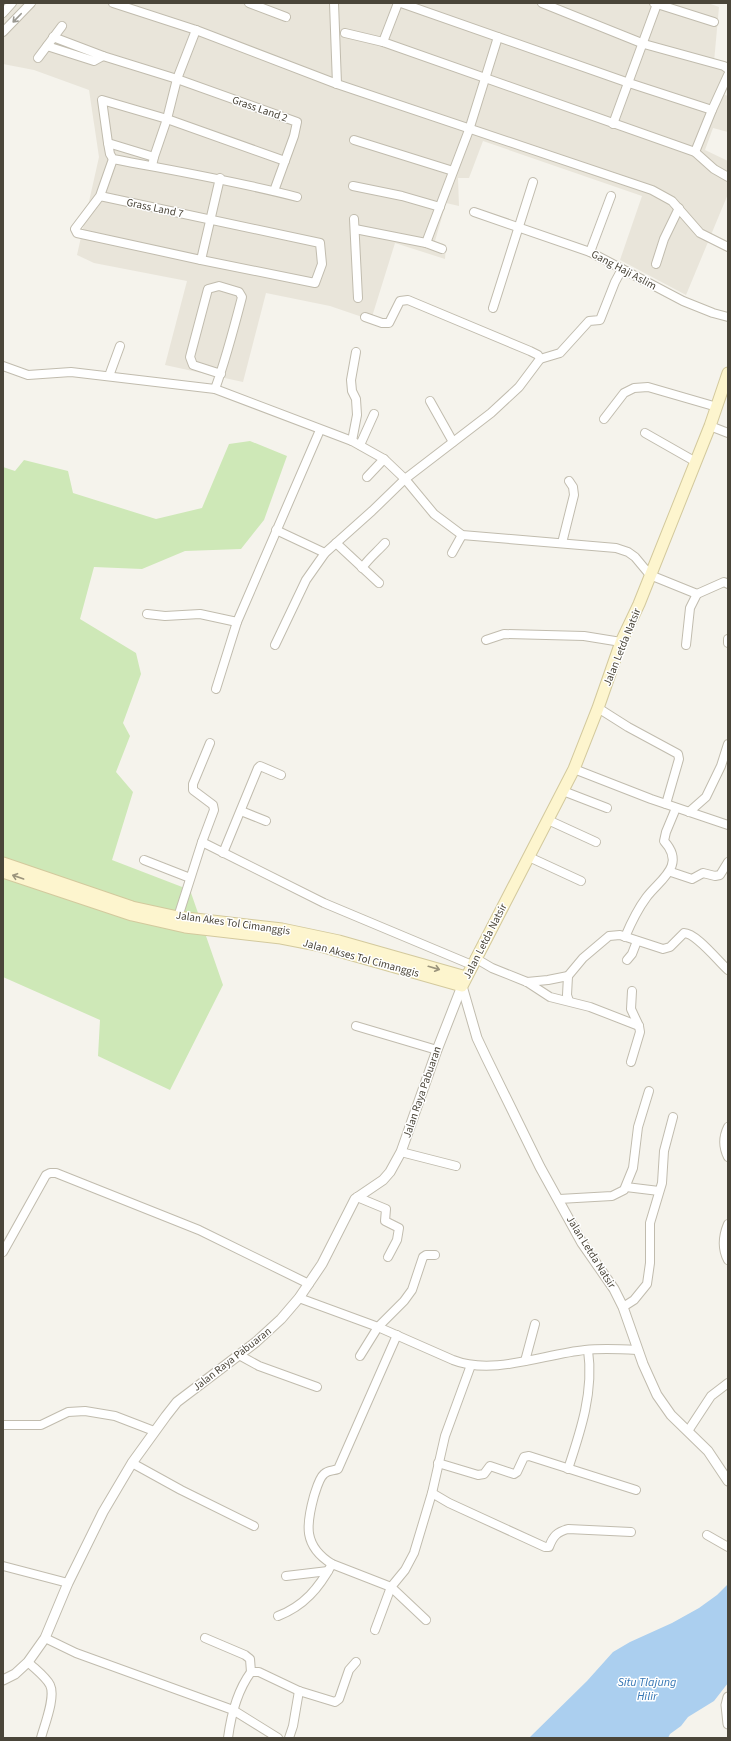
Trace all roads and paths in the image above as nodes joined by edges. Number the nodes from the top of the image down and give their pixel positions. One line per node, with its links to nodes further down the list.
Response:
1 (12, 3): 9 (street)
2 (31, 3): 14 (street, one-way to 14)
3 (113, 3): 13 (street)
4 (249, 3): 10 (street)
5 (334, 3): 28 (street)
6 (399, 3): 17 (street); 18 (street)
7 (542, 3): 19 (street)
8 (656, 4): 11 (street); 19 (street)
9 (3, 13)
10 (286, 17)
11 (714, 22)
12 (62, 26): 16 (street)
13 (196, 30): 25 (street); 28 (street)
14 (3, 32)
15 (346, 33): 18 (street)
16 (53, 37): 20 (street); 21 (street)
17 (498, 37): 26 (street); 27 (street)
18 (383, 42): 26 (street)
19 (644, 44): 23 (street); 27 (street)
20 (47, 46): 21 (street); 22 (street)
21 (102, 56): 25 (street)
22 (38, 58)
23 (728, 69)
24 (728, 75): 29 (street)
25 (177, 79): 30 (street); 38 (street, Grass Land 2)
26 (484, 79): 31 (street); 32 (street)
27 (629, 83): 29 (street); 31 (street)
28 (337, 84): 32 (street)
29 (712, 110): 35 (street)
30 (167, 119): 34 (street); 36 (street); 38 (street)
31 (613, 124): 35 (street)
32 (469, 130): 40 (street); 50 (street)
33 (354, 140): 40 (street)
34 (108, 143): 36 (street); 37 (street)
35 (695, 152): 41 (street)
36 (154, 157): 39 (street)
37 (113, 159): 39 (street); 46 (street)
38 (285, 161): 45 (street, Grass Land 2)
39 (152, 166): 42 (street)
40 (453, 171): 49 (street)
41 (728, 177)
42 (220, 178): 45 (street); 53 (street)
43 (533, 182): 54 (street)
44 (353, 186): 49 (street)
45 (274, 191): 47 (street)
46 (100, 196): 53 (street, Grass Land 7); 60 (street)
47 (297, 196)
48 (611, 196): 59 (street)
49 (440, 207): 56 (street)
50 (679, 208): 57 (street); 61 (street)
51 (474, 212): 54 (street, Gang Haji Aslim)
52 (354, 219): 55 (street)
53 (210, 220): 60 (street); 60 (street, Grass Land 7)
54 (519, 228): 59 (street, Gang Haji Aslim); 64 (street)
55 (355, 229): 56 (street); 63 (street)
56 (426, 243): 58 (street)
57 (728, 247)
58 (442, 249)
59 (590, 252): 62 (street, Gang Haji Aslim)
60 (201, 260)
61 (656, 264)
62 (622, 268): 66 (street, Gang Haji Aslim); 69 (street)
63 (358, 298)
64 (493, 308)
65 (365, 317): 69 (street)
66 (728, 317)
67 (120, 346): 73 (street)
68 (356, 352): 83 (street)
69 (540, 359): 84 (street)
70 (3, 366): 73 (street)
71 (728, 373): 76 (main road, Jalan Letda Natsir)
72 (221, 374): 72 (street); 74 (street)
73 (109, 376): 74 (street)
74 (215, 389): 80 (street)
75 (430, 401): 84 (street)
76 (717, 407): 78 (street); 79 (main road, Jalan Letda Natsir)
77 (374, 414): 85 (street)
78 (604, 419)
79 (710, 426): 82 (street); 87 (main road, Jalan Letda Natsir)
80 (320, 430): 83 (street); 91 (street)
81 (645, 433): 87 (street)
82 (728, 433)
83 (352, 441): 85 (street)
84 (453, 442): 89 (street)
85 (360, 446): 86 (street)
86 (384, 459): 88 (street); 89 (street)
87 (696, 462): 99 (main road, Jalan Letda Natsir)
88 (367, 477)
89 (405, 479): 92 (street); 93 (street)
90 (569, 481): 95 (street)
91 (276, 530): 96 (street); 104 (street)
92 (462, 535): 95 (street); 97 (street)
93 (336, 543): 96 (street); 98 (street)
94 (385, 543): 98 (street)
95 (562, 543): 99 (street)
96 (325, 553): 110 (street)
97 (452, 553)
98 (362, 568): 100 (street)
99 (650, 575): 102 (street); 107 (main road, Jalan Letda Natsir)
100 (379, 583)
101 (728, 584): 102 (street)
102 (697, 594): 109 (street)
103 (147, 614): 104 (street)
104 (237, 622): 111 (street)
105 (728, 639): 108 (street)
106 (486, 640): 107 (street)
107 (621, 642): 112 (main road, Jalan Letda Natsir)
108 (728, 643)
109 (686, 644)
110 (275, 645)
111 (216, 689)
112 (598, 708): 116 (main road, Jalan Letda Natsir); 119 (street)
113 (210, 743): 127 (street)
114 (728, 744): 115 (street)
115 (724, 767): 123 (street)
116 (574, 769): 118 (main road, Jalan Letda Natsir); 119 (street)
117 (281, 774): 122 (street)
118 (563, 791): 120 (street); 124 (main road, Jalan Letda Natsir)
119 (666, 804): 121 (street)
120 (607, 808)
121 (676, 808): 123 (street); 135 (street)
122 (240, 811): 125 (street); 129 (street)
123 (689, 812): 126 (street)
124 (548, 820): 128 (street); 130 (main road, Jalan Letda Natsir)
125 (266, 821)
126 (728, 825)
127 (202, 842): 129 (street); 136 (street)
128 (596, 842)
129 (223, 853): 142 (street)
130 (529, 857): 137 (street); 142 (main road, Jalan Letda Natsir)
131 (144, 860): 136 (street)
132 (3, 862): 138 (main road, Jalan Akes Tol Cimanggis)
133 (728, 862): 135 (street)
134 (3, 872): 145 (main road, Jalan Akses Tol Cimanggis, one-way to 134)
135 (671, 872): 139 (street)
136 (190, 878): 138 (street)
137 (581, 881)
138 (178, 916): 145 (main road, Jalan Akes Tol Cimanggis, one-way to 145)
139 (625, 937): 140 (street); 144 (street)
140 (637, 941): 141 (street); 143 (street)
141 (627, 960)
142 (474, 962): 145 (main road, Jalan Letda Natsir); 146 (street)
143 (728, 970)
144 (568, 976): 146 (street); 148 (street)
145 (464, 981): 151 (street, Jalan Raya Pabuaran); 162 (street, Jalan Letda Natsir)
146 (527, 982): 148 (street)
147 (632, 992): 150 (street)
148 (569, 1001): 150 (street)
149 (356, 1026): 151 (street)
150 (639, 1026): 152 (street)
151 (437, 1050): 156 (street, Jalan Raya Pabuaran)
152 (631, 1062)
153 (649, 1091): 159 (street)
154 (673, 1116): 160 (street)
155 (728, 1127): 157 (street)
156 (401, 1152): 158 (street); 161 (street, Jalan Raya Pabuaran)
157 (728, 1157)
158 (456, 1166)
159 (626, 1187): 160 (street); 162 (street)
160 (659, 1191): 171 (street)
161 (357, 1197): 167 (street); 169 (street, Jalan Raya Pabuaran)
162 (559, 1200): 171 (street, Jalan Letda Natsir)
163 (728, 1224): 168 (street)
164 (5, 1242): 165 (street); 169 (street)
165 (3, 1252)
166 (435, 1255): 173 (street)
167 (388, 1257)
168 (728, 1260)
169 (309, 1284): 170 (street, Jalan Raya Pabuaran)
170 (299, 1298): 173 (street); 177 (street, Jalan Raya Pabuaran)
171 (623, 1308): 176 (street, Jalan Letda Natsir)
172 (535, 1324): 179 (street)
173 (378, 1327): 174 (street); 178 (street)
174 (397, 1335): 180 (street); 197 (street)
175 (588, 1350): 176 (street); 179 (street); 188 (street)
176 (637, 1350): 185 (street, Jalan Letda Natsir)
177 (239, 1355): 182 (street); 184 (street, Jalan Raya Pabuaran)
178 (360, 1356)
179 (525, 1361): 180 (street)
180 (471, 1365): 187 (street)
181 (728, 1383): 185 (street)
182 (317, 1387)
183 (3, 1425): 184 (street)
184 (154, 1431): 186 (street, Jalan Raya Pabuaran)
185 (688, 1431): 189 (street, Jalan Letda Natsir)
186 (132, 1463): 192 (street); 199 (street, Jalan Raya Pabuaran)
187 (438, 1464): 188 (street); 191 (street)
188 (568, 1469): 190 (street)
189 (728, 1481)
190 (636, 1490)
191 (432, 1494): 193 (street); 200 (street)
192 (254, 1526)
193 (631, 1532)
194 (707, 1535): 195 (street)
195 (728, 1547)
196 (3, 1566): 199 (street)
197 (330, 1567): 198 (street); 200 (street); 201 (street)
198 (286, 1576)
199 (68, 1583): 204 (street, Jalan Raya Pabuaran)
200 (391, 1587): 202 (street); 203 (street)
201 (278, 1616)
202 (426, 1620)
203 (375, 1630)
204 (45, 1638): 206 (street, Jalan Raya Pabuaran); 212 (street)
205 (205, 1638): 208 (street)
206 (28, 1662): 209 (street, Jalan Raya Pabuaran); 214 (street)
207 (356, 1662): 210 (street)
208 (251, 1672): 210 (street); 212 (street)
209 (3, 1680)
210 (299, 1691): 217 (street)
211 (728, 1696): 213 (street)
212 (233, 1710): 215 (street); 216 (street)
213 (728, 1724)
214 (41, 1738)
215 (228, 1738)
216 (278, 1738)
217 (289, 1738)

